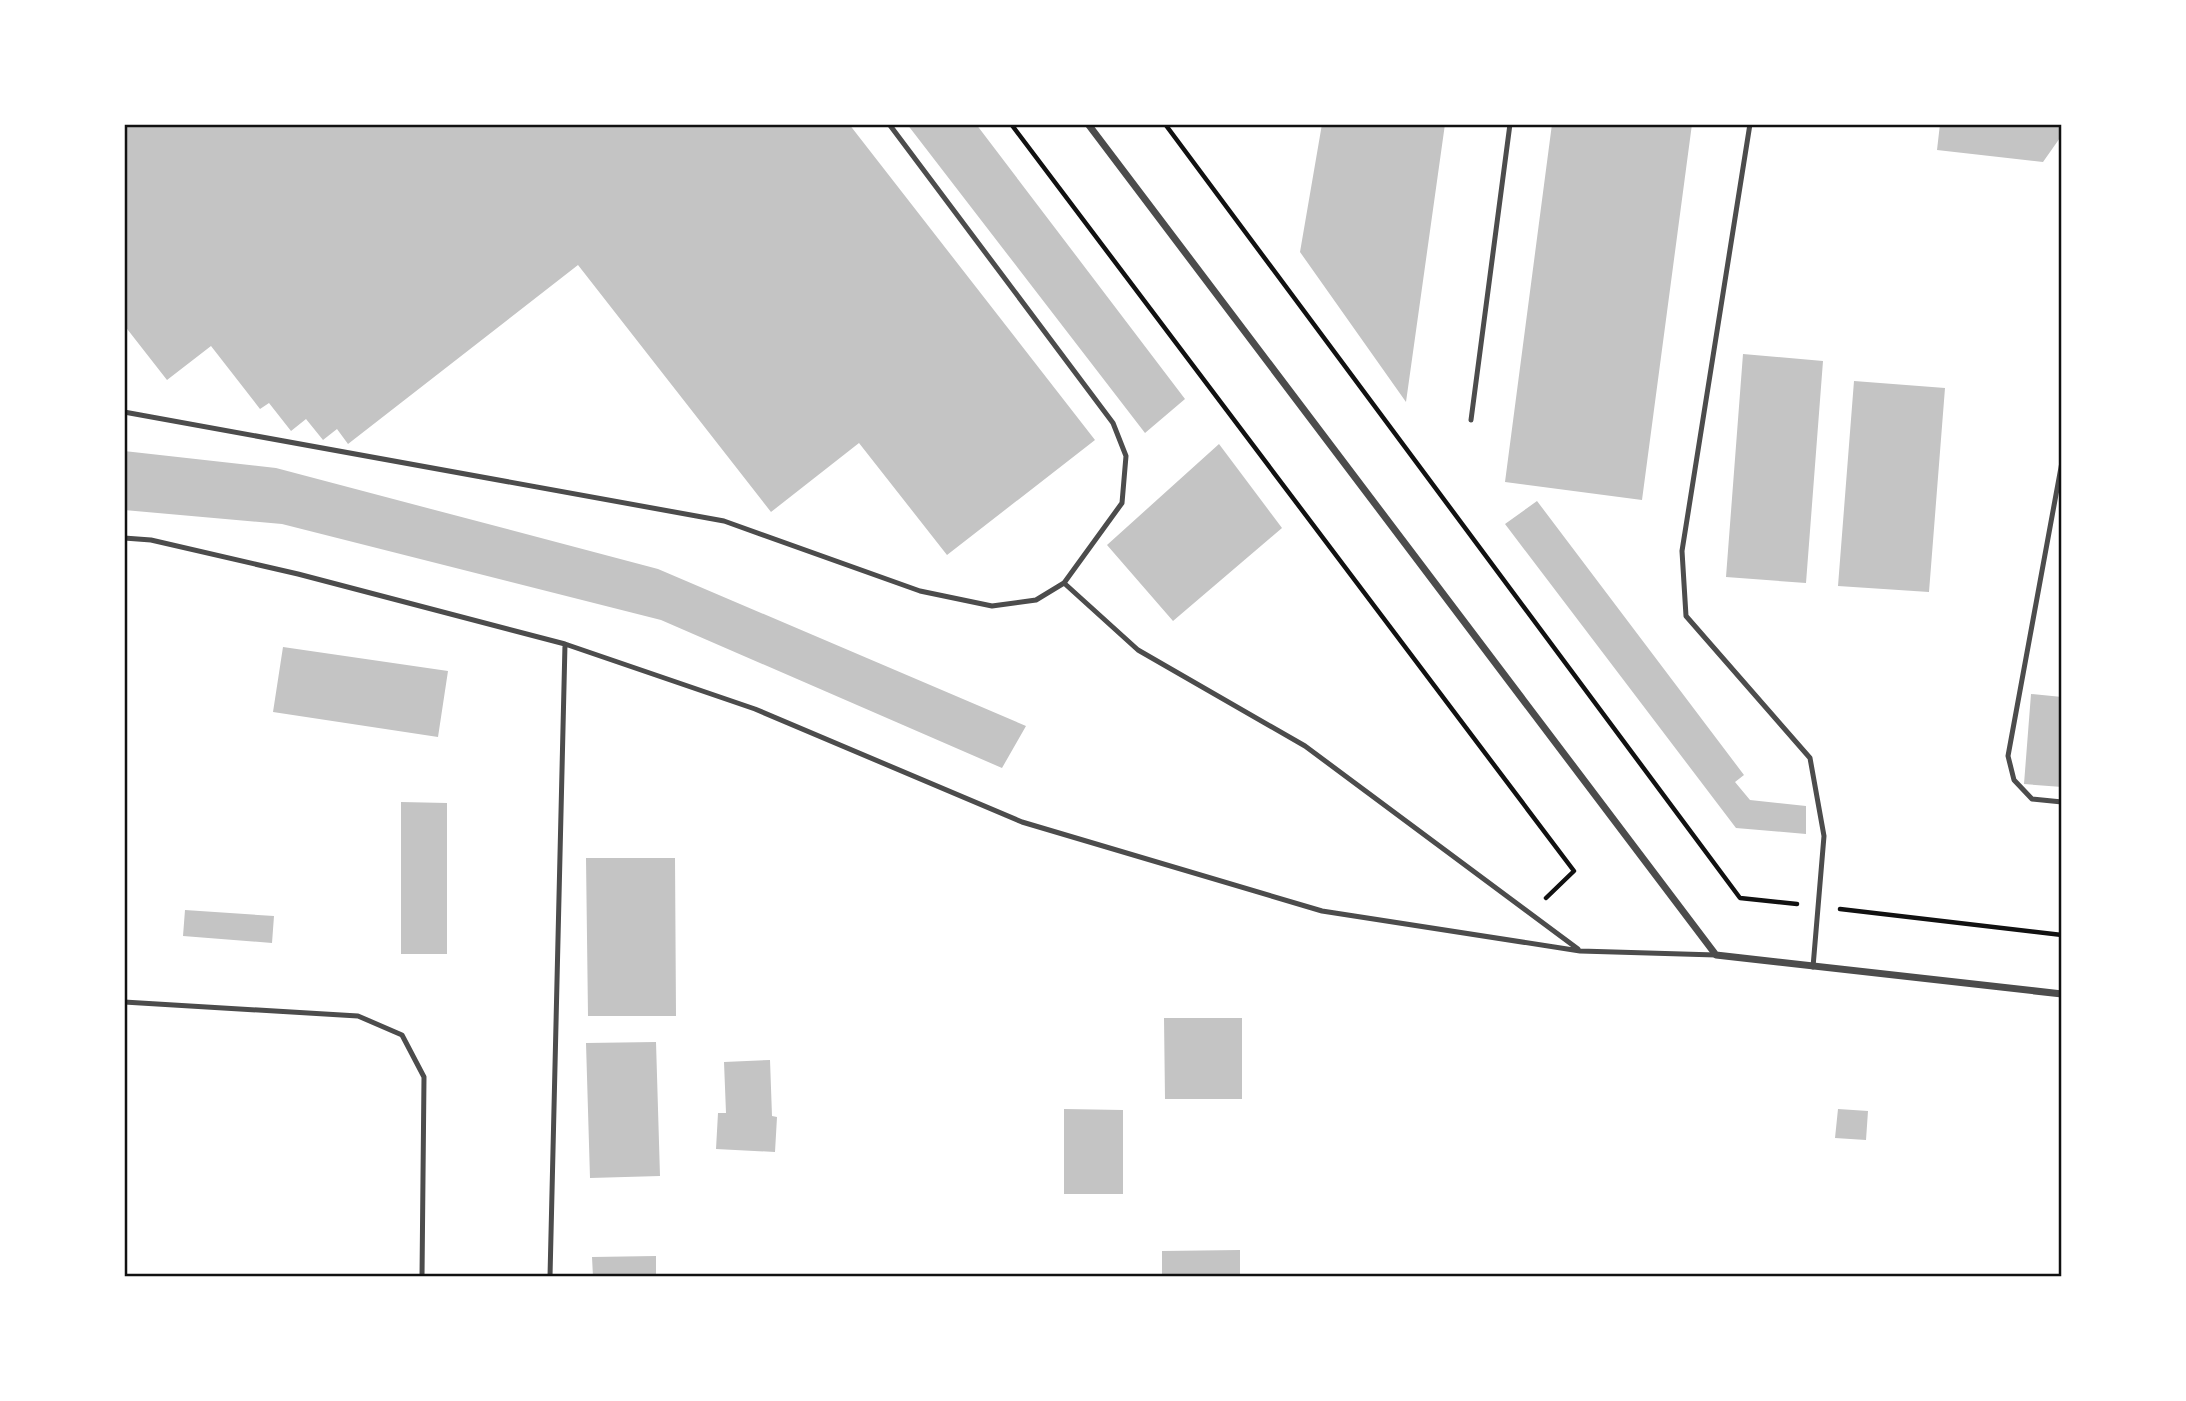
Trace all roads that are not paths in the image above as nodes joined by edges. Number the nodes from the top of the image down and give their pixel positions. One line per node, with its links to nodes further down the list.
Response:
1 (890, 124): 9 (lane)
2 (1088, 124): 13 (street)
3 (1510, 124): 6 (lane)
4 (1749, 124): 14 (lane)
5 (124, 412): 9 (lane)
6 (1471, 420)
7 (2062, 462): 11 (lane)
8 (124, 538): 10 (lane)
9 (1064, 583): 12 (lane)
10 (565, 644): 12 (lane); 18 (lane)
11 (2062, 802)
12 (1580, 950): 13 (lane)
13 (1716, 956): 14 (street)
14 (1814, 967): 15 (street)
15 (2062, 994)
16 (124, 1002): 17 (lane)
17 (422, 1277)
18 (550, 1277)

